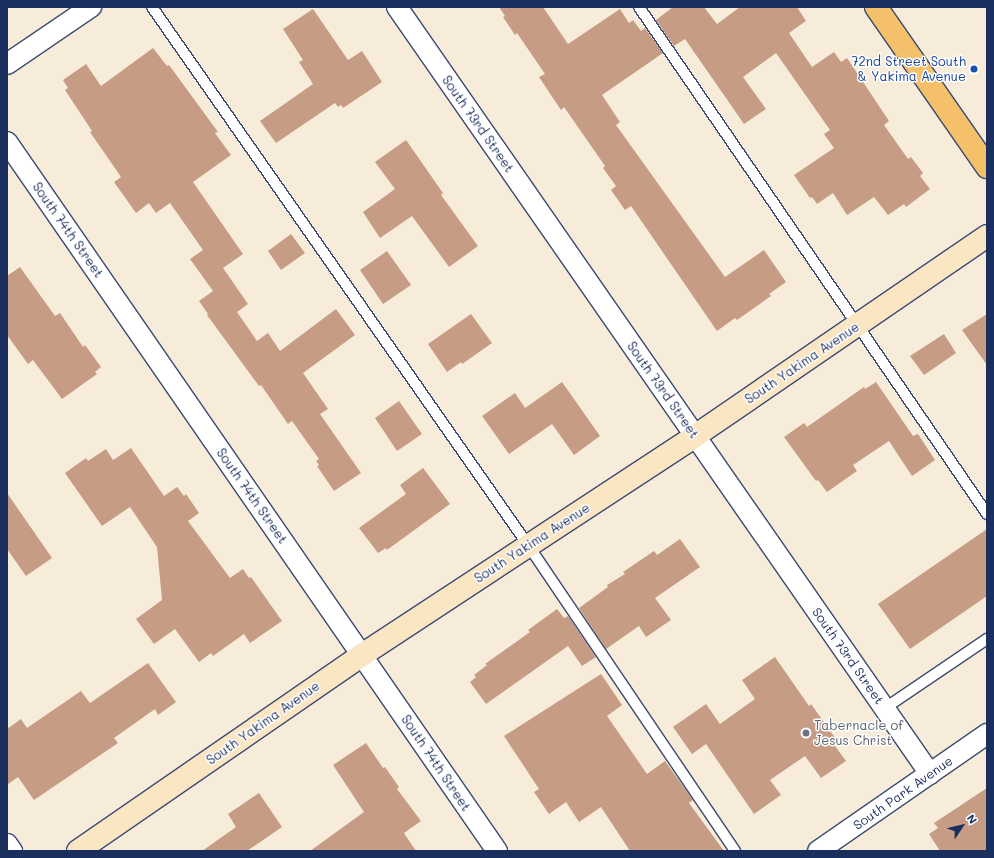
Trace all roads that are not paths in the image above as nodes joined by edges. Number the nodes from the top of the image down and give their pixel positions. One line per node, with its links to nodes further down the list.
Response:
1 (91, 7): 6 (street)
2 (152, 7): 13 (lane)
3 (397, 7): 11 (street, South 73rd Street)
4 (639, 7): 10 (lane)
5 (876, 7): 8 (main road)
6 (7, 64)
7 (7, 142): 15 (street, South 74th Street)
8 (987, 167)
9 (987, 236): 10 (main road, South Yakima Avenue)
10 (857, 324): 11 (main road, South Yakima Avenue); 12 (lane)
11 (695, 436): 13 (main road, South Yakima Avenue); 16 (street, South 73rd Street)
12 (987, 514)
13 (528, 545): 15 (main road, South Yakima Avenue); 23 (lane)
14 (987, 640): 16 (lane)
15 (362, 655): 21 (main road, South Yakima Avenue); 22 (street, South 74th Street)
16 (884, 708): 18 (street, South 73rd Street)
17 (987, 734): 18 (street, South Park Avenue)
18 (930, 774): 24 (street, South Park Avenue)
19 (7, 844): 20 (street)
20 (12, 851)
21 (78, 851)
22 (497, 851)
23 (736, 851)
24 (818, 851)

